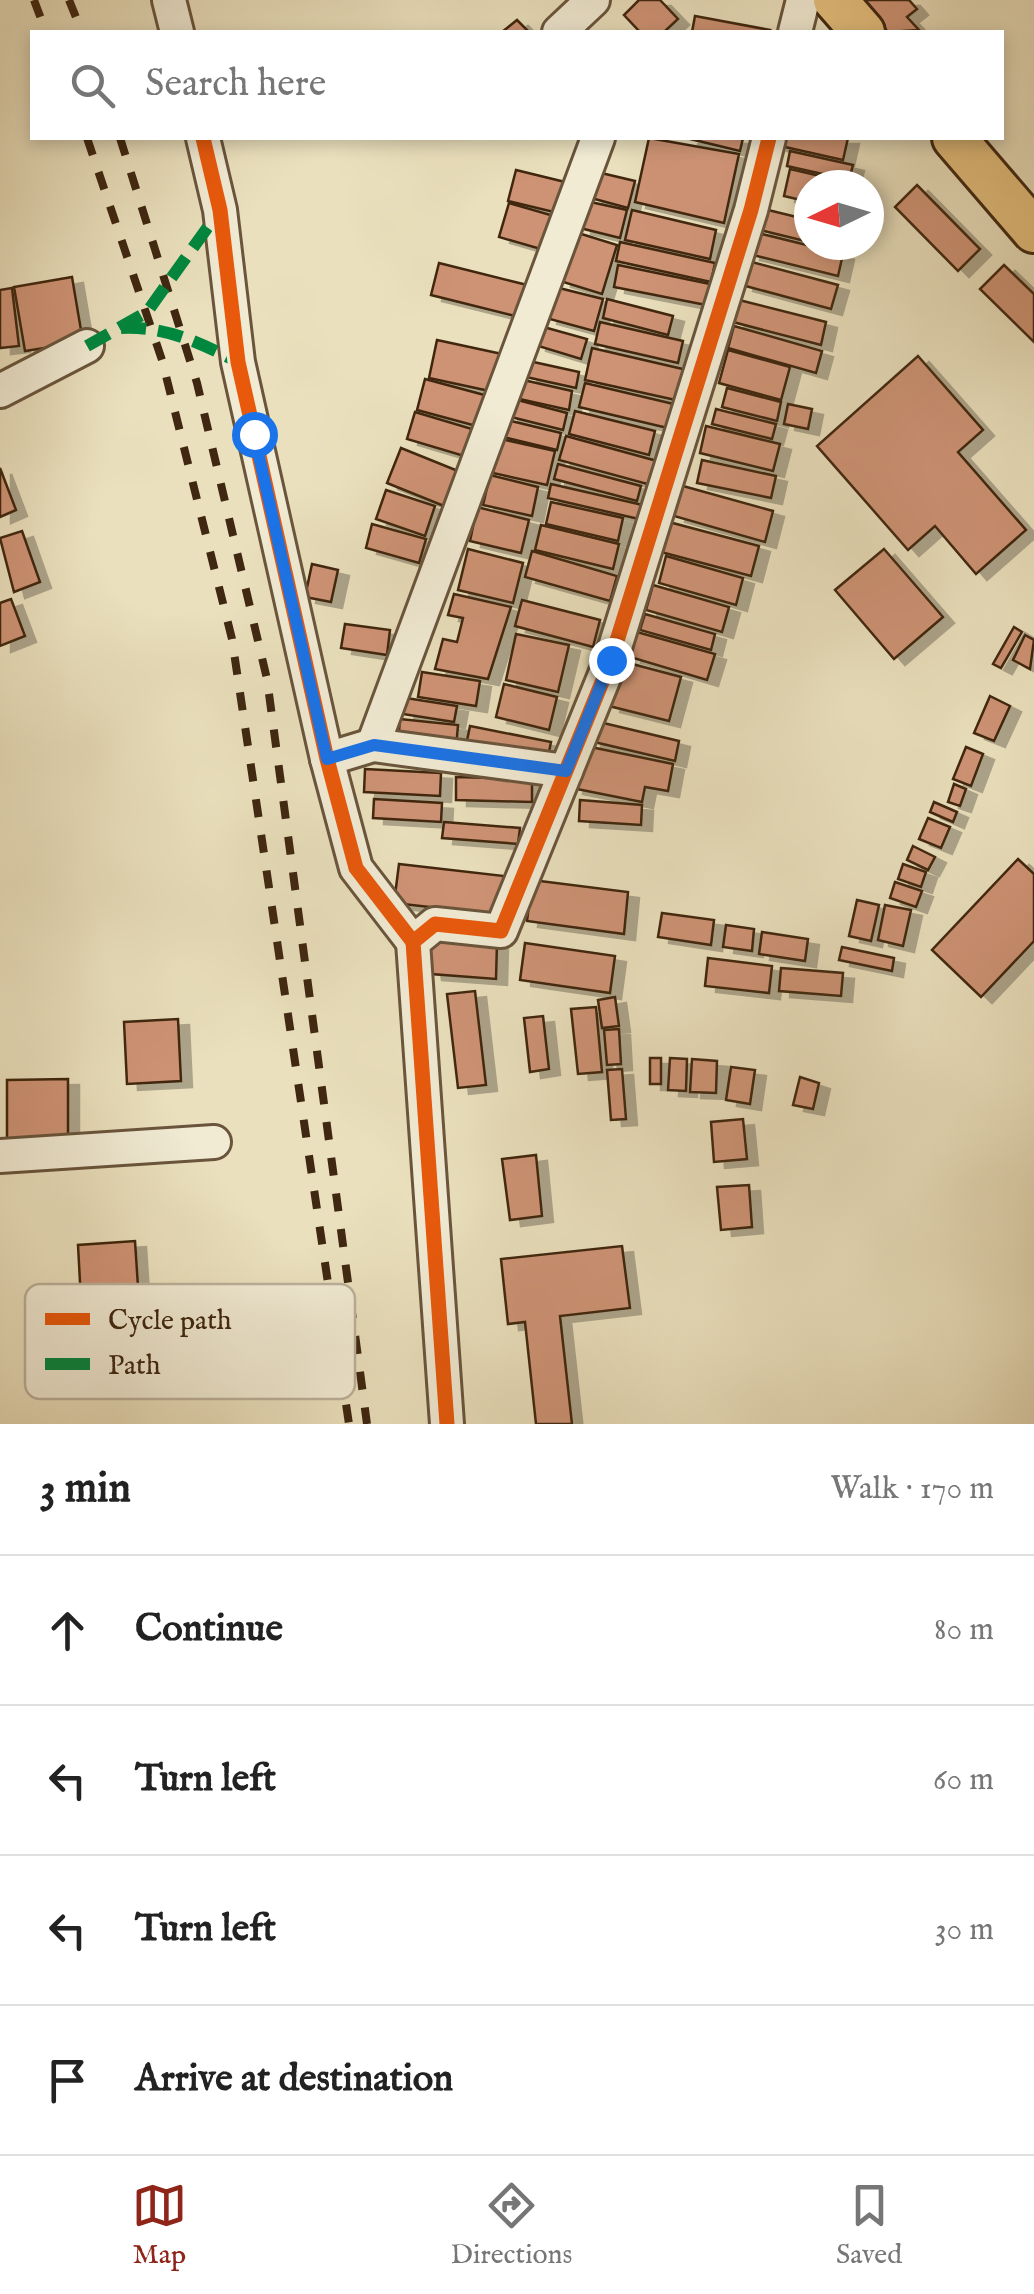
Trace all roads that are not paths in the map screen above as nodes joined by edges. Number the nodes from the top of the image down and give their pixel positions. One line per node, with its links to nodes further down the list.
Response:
1 (169, 0): 5 (street)
2 (592, 0): 6 (street)
3 (803, 0): 7 (street)
4 (835, 0): 8 (main road)
5 (176, 30)
6 (562, 30)
7 (796, 30)
8 (861, 30)
9 (202, 140): 17 (street)
10 (597, 140): 16 (street)
11 (768, 140): 18 (street)
12 (956, 140): 13 (main road)
13 (1034, 230)
14 (87, 346): 15 (street)
15 (0, 391)
16 (374, 745): 17 (street); 18 (street)
17 (327, 759): 19 (street)
18 (566, 771): 19 (street)
19 (413, 942): 22 (street)
20 (214, 1142): 21 (street)
21 (0, 1156)
22 (446, 1424)

